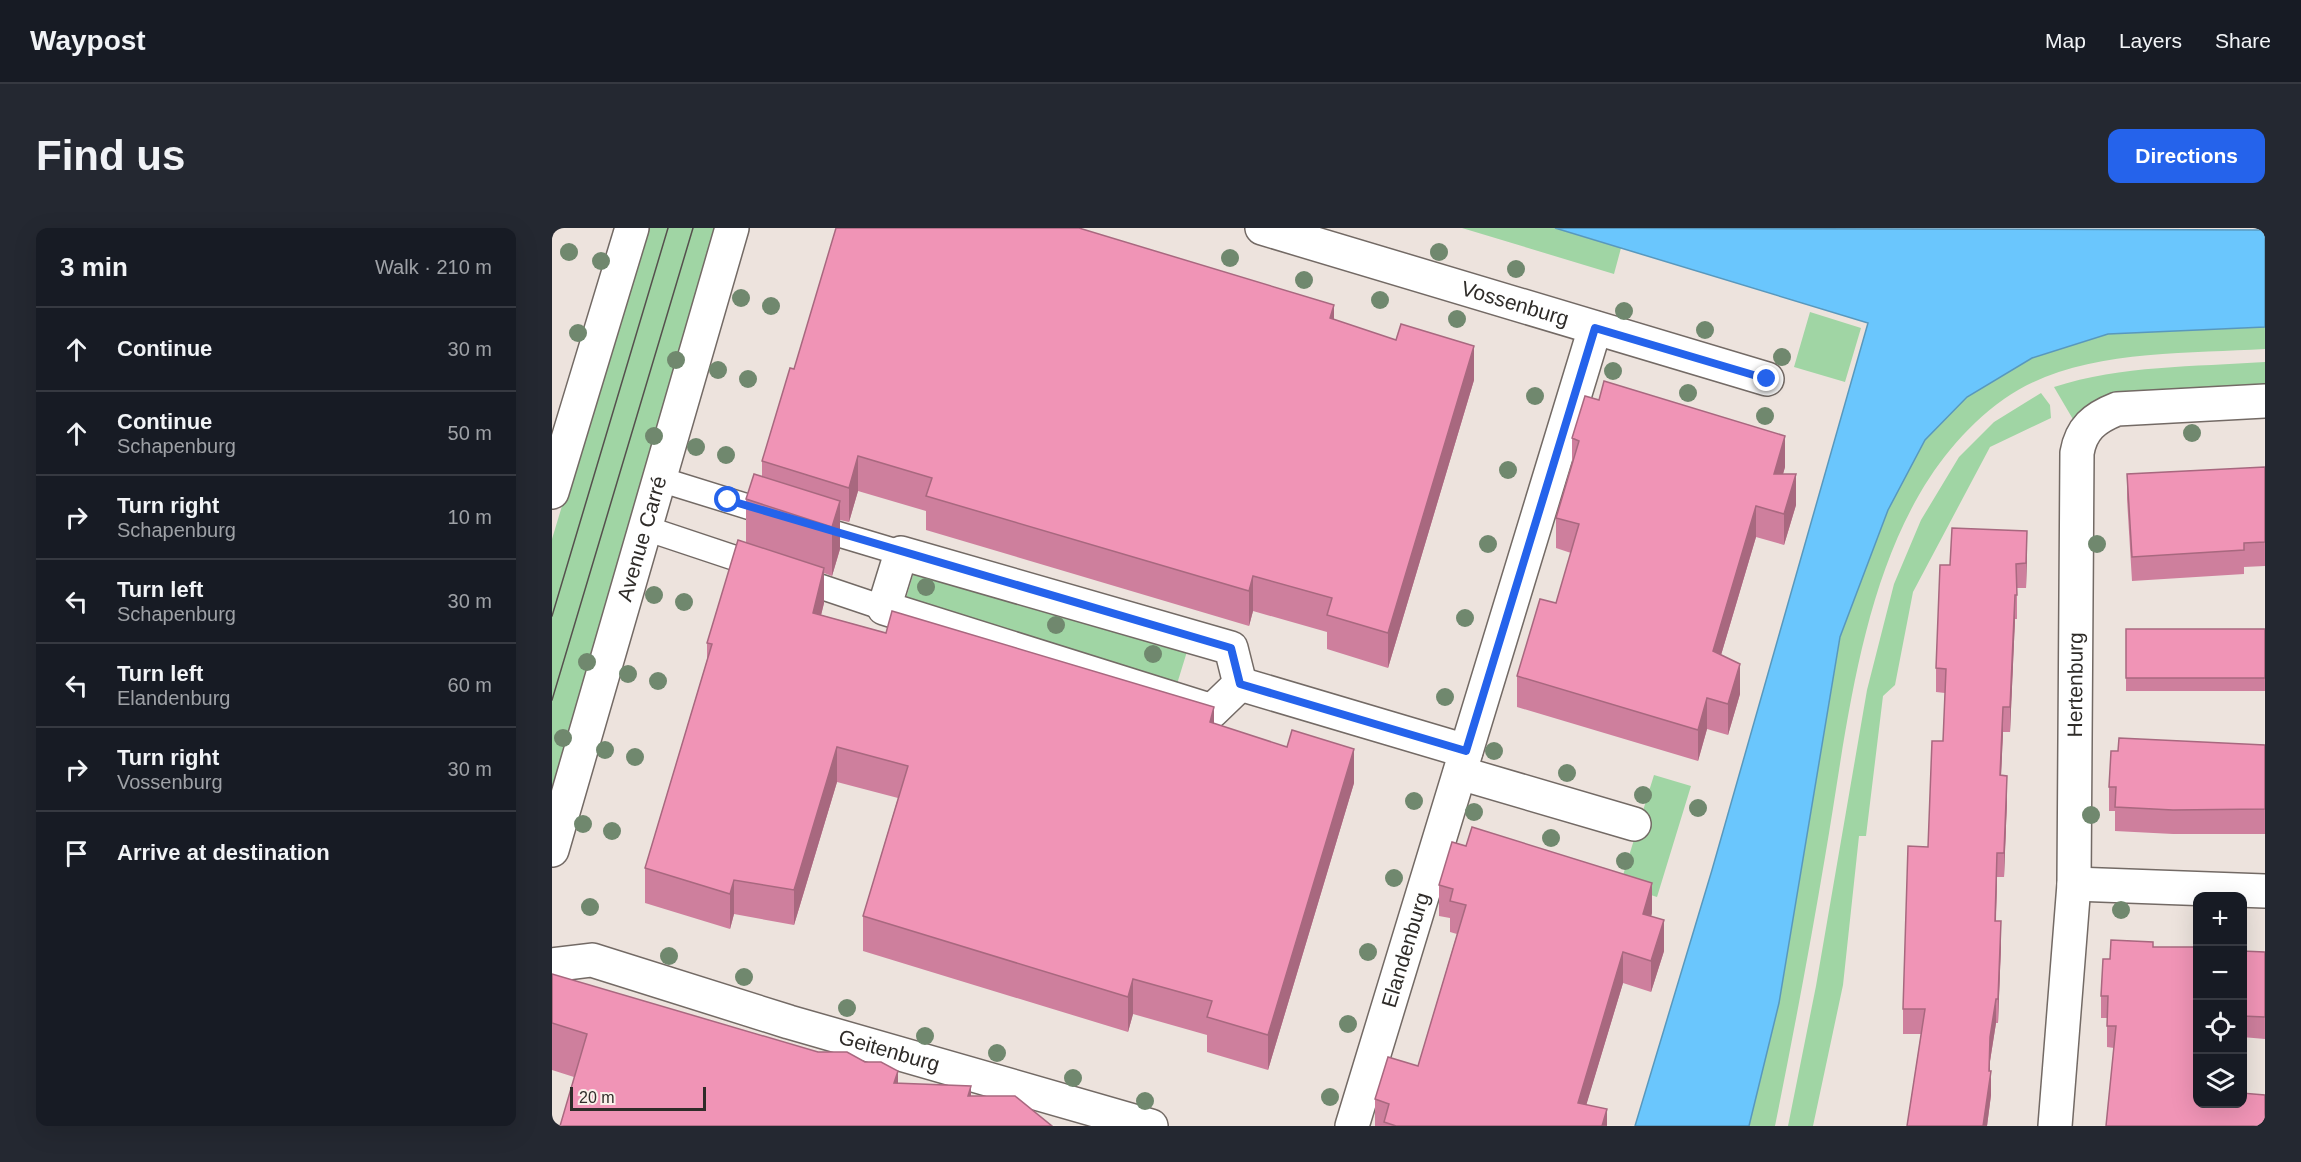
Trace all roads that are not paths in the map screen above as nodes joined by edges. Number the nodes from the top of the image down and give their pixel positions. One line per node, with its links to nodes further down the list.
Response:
1 (632, 228): 7 (street)
2 (732, 228): 8 (street, Avenue Carré)
3 (1262, 228): 4 (street, Vossenburg)
4 (1595, 328): 5 (street, Vossenburg); 14 (street, Elandenburg)
5 (1767, 379)
6 (2265, 401): 17 (street, Hertenburg)
7 (557, 456): 9 (street)
8 (659, 479): 10 (street, Avenue Carré); 11 (lane)
9 (552, 492)
10 (645, 528): 12 (lane); 16 (street, Avenue Carré)
11 (901, 553): 12 (street); 13 (street)
12 (884, 608): 13 (street)
13 (1240, 684): 14 (street)
14 (1463, 762): 15 (street); 21 (street, Elandenburg)
15 (1634, 824)
16 (552, 850)
17 (2074, 884): 18 (street); 22 (street, Hertenburg)
18 (2265, 891)
19 (552, 965): 20 (street, Geitenburg)
20 (1151, 1126)
21 (1352, 1126)
22 (2055, 1126)

